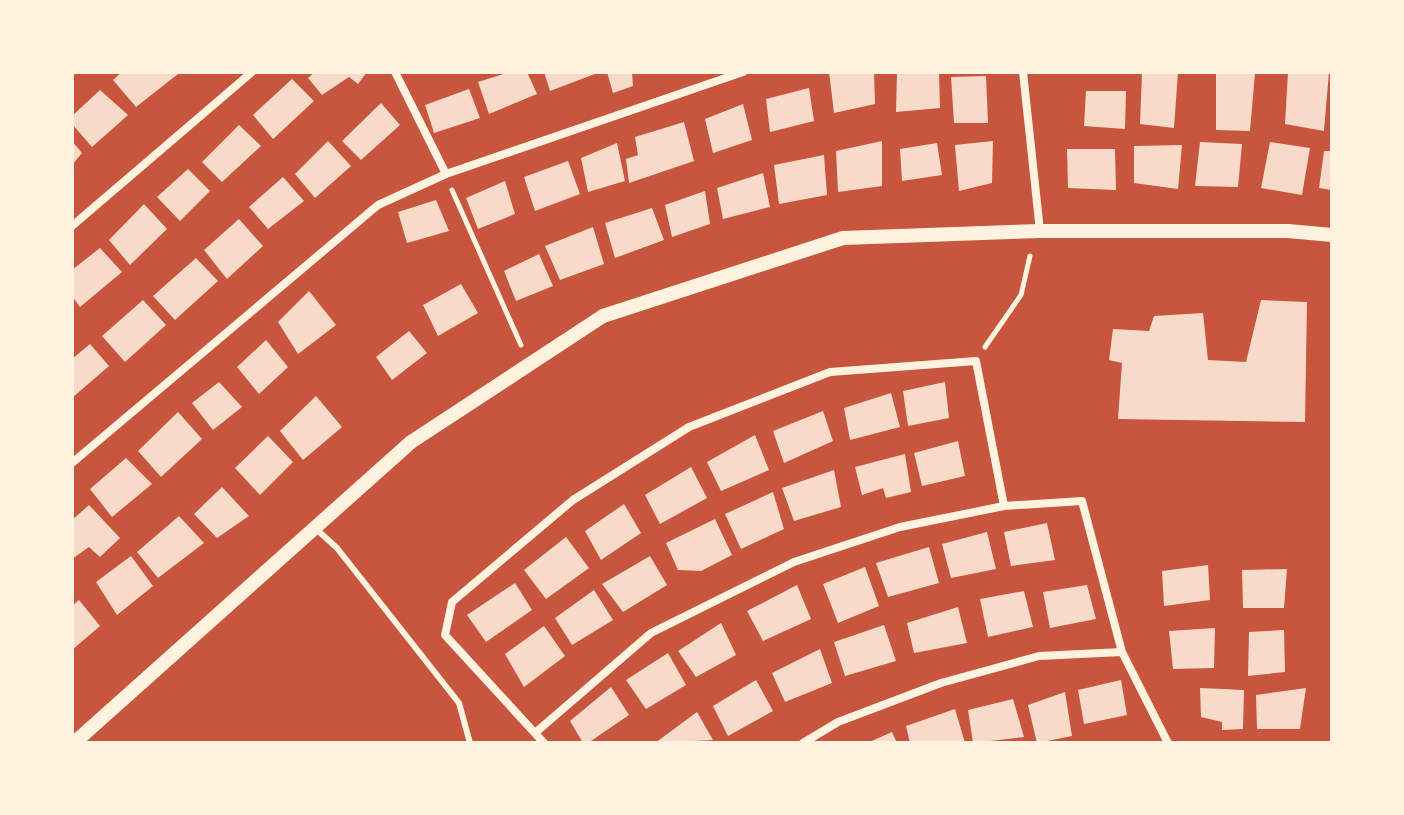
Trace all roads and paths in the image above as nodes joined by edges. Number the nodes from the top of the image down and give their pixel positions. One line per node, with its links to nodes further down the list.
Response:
1 (252, 72): 6 (street)
2 (395, 72): 5 (street)
3 (743, 72): 5 (street)
4 (1023, 72): 7 (street)
5 (446, 174): 10 (path); 12 (street)
6 (72, 226)
7 (1040, 231): 8 (street); 14 (street)
8 (1332, 235)
9 (1030, 256): 11 (path)
10 (521, 346)
11 (976, 361): 13 (street); 16 (street)
12 (72, 463)
13 (1004, 506): 15 (street); 16 (street)
14 (315, 528): 17 (lane); 18 (street)
15 (1122, 652): 21 (street); 22 (street)
16 (535, 733): 20 (street)
17 (469, 740): 19 (lane)
18 (74, 743)
19 (462, 743)
20 (544, 743)
21 (803, 743)
22 (1168, 743)

